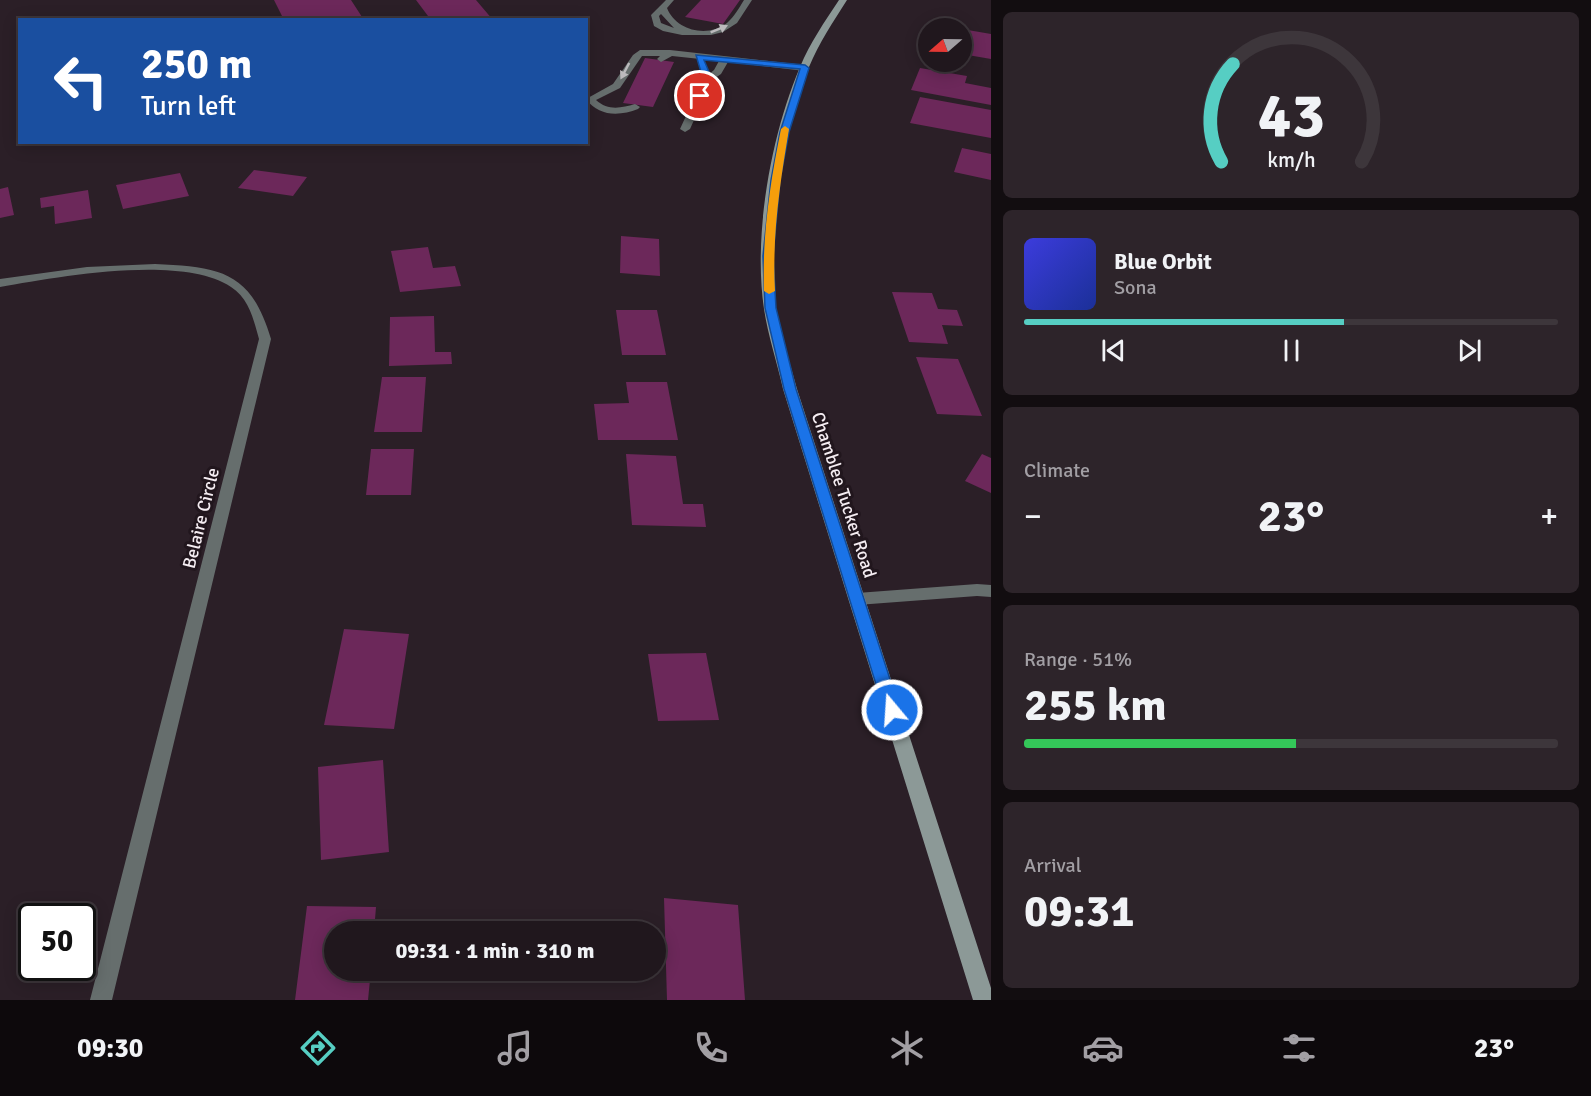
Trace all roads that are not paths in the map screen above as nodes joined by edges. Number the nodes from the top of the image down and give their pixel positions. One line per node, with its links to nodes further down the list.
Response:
1 (670, 0): 2 (street, one-way to 2)
2 (748, 0)
3 (843, 0): 8 (main road, Chamblee Tucker Road)
4 (670, 53): 5 (street); 6 (street); 10 (street, one-way to 10)
5 (698, 57): 7 (street); 9 (street)
6 (661, 59)
7 (725, 59): 8 (street); 9 (street)
8 (805, 68): 14 (main road, Chamblee Tucker Road)
9 (708, 79): 11 (street)
10 (635, 107)
11 (685, 129)
12 (0, 283): 15 (street, Belaire Circle)
13 (991, 591): 14 (street)
14 (857, 599): 16 (main road, Chamblee Tucker Road)
15 (101, 1000)
16 (984, 1000)

